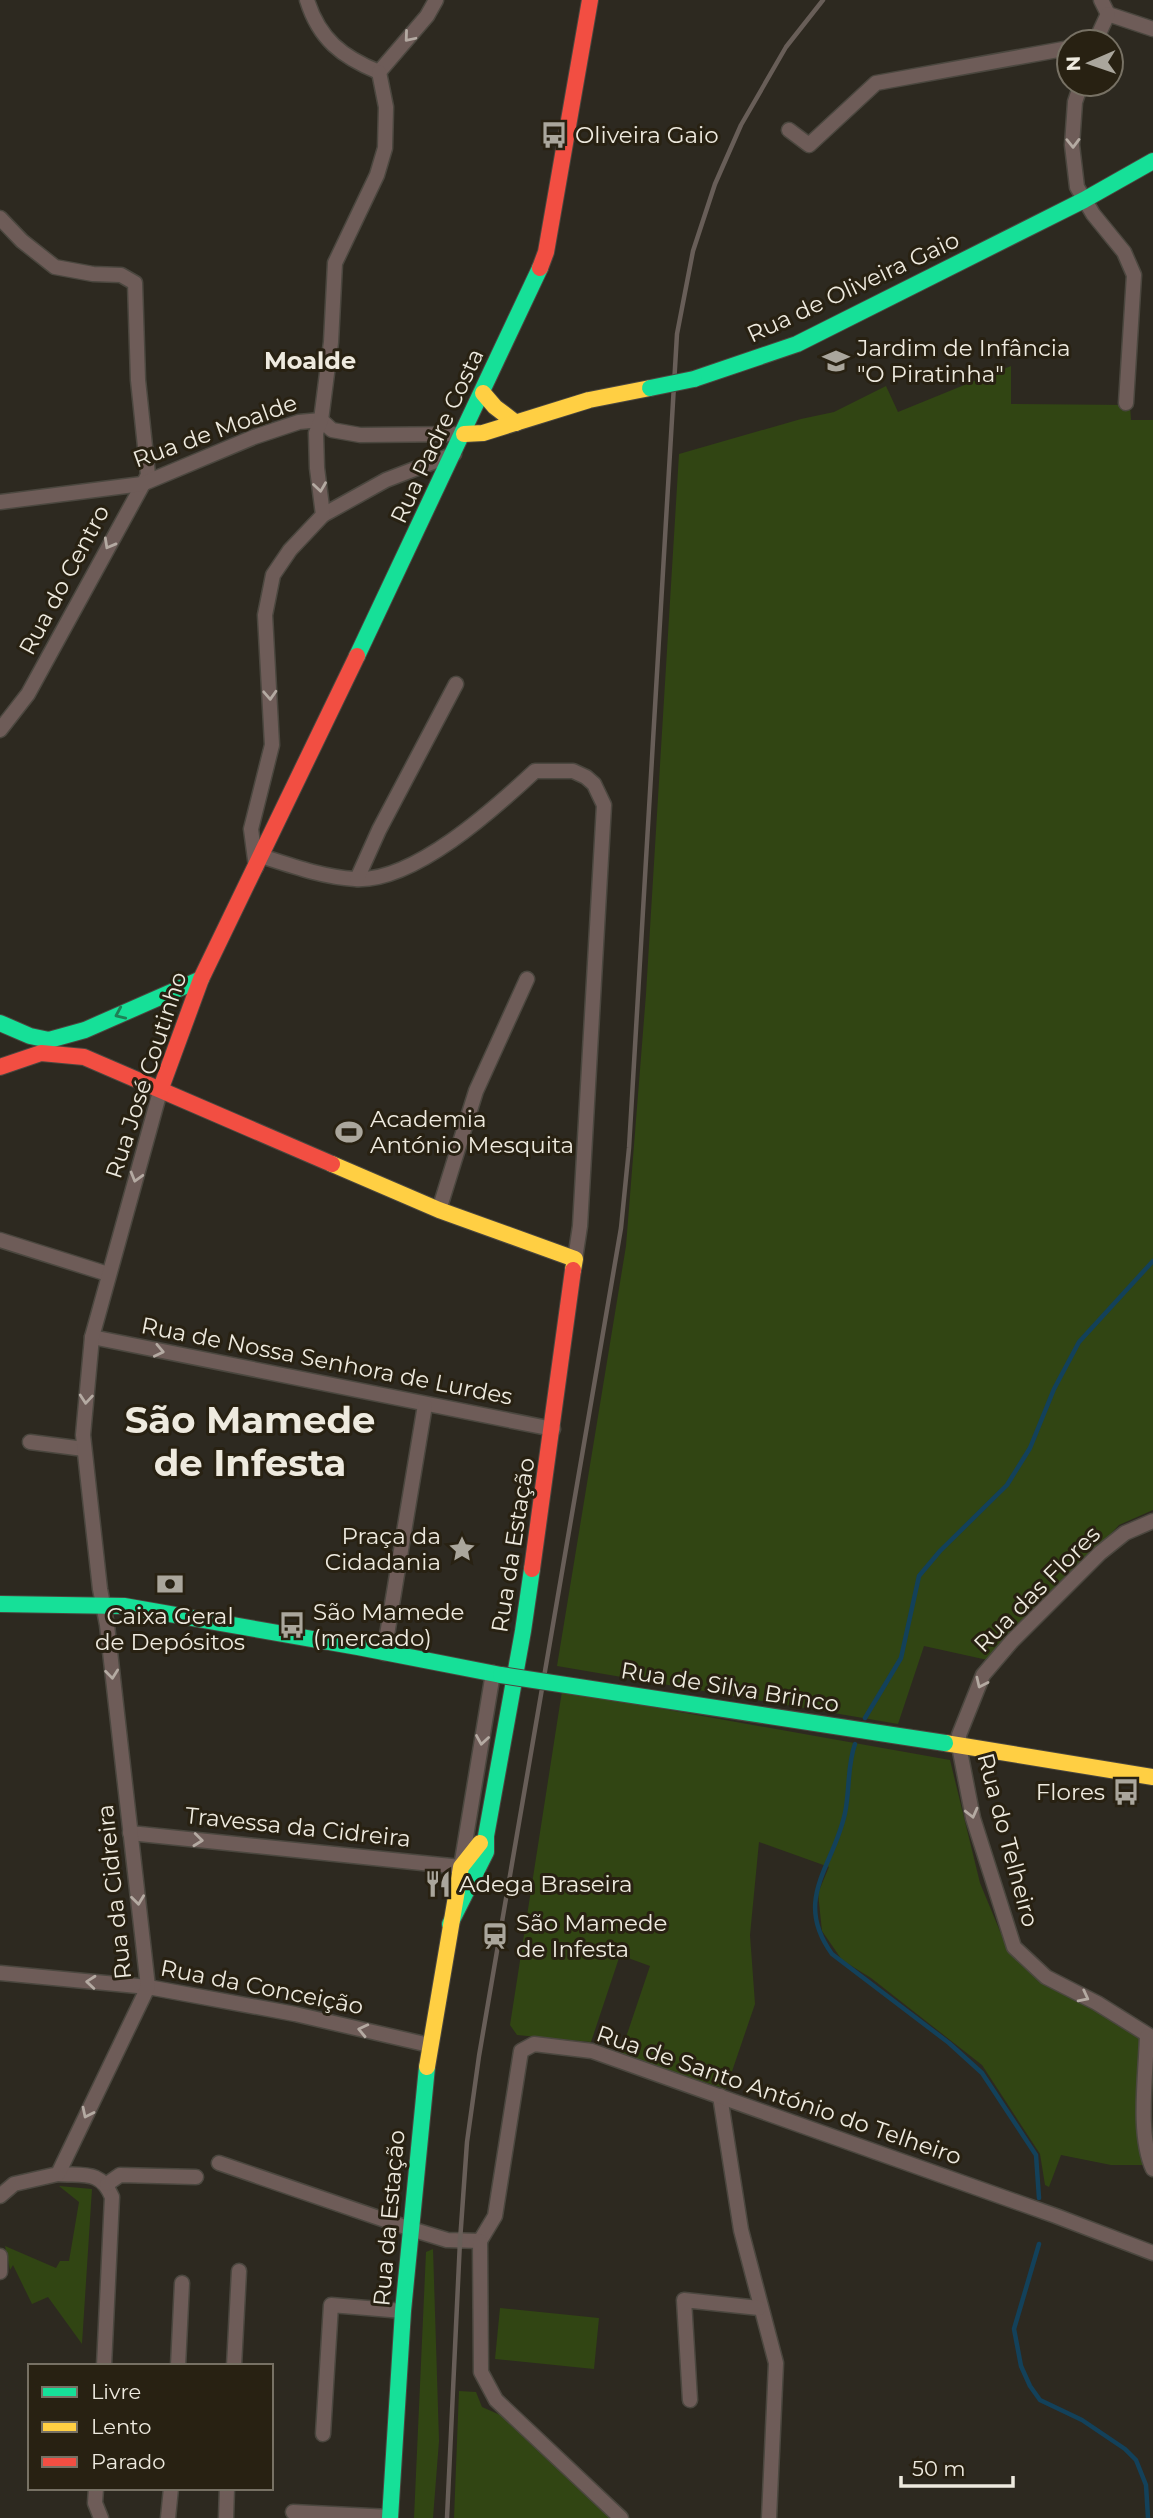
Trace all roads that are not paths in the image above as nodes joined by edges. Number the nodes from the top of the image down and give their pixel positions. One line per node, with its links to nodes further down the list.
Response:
1 (307, 0): 9 (street)
2 (436, 0): 9 (street, one-way to 9)
3 (590, 0): 15 (street, Rua Padre Costa)
4 (1101, 0): 5 (street)
5 (1108, 14): 6 (street); 7 (street)
6 (1102, 28)
7 (1153, 29)
8 (1055, 51): 11 (street)
9 (379, 72): 17 (street)
10 (1076, 98): 13 (street, one-way to 13)
11 (789, 130)
12 (1153, 161): 13 (street, Rua de Oliveira Gaio)
13 (1084, 200): 16 (street); 18 (street, Rua de Oliveira Gaio, bridge)
14 (0, 218): 21 (street)
15 (483, 393): 18 (street); 19 (street, Rua Padre Costa)
16 (1126, 403)
17 (321, 419): 19 (street, Rua de Oliveira Gaio); 21 (street, Rua de Moalde); 23 (street, one-way to 23)
18 (516, 423): 19 (street, Rua de Oliveira Gaio)
19 (464, 434): 20 (street, Rua Padre Costa)
20 (454, 454): 23 (street); 26 (street, Rua Padre Costa)
21 (142, 484): 22 (street, Rua de Moalde); 25 (street, Rua do Centro, one-way to 25)
22 (0, 502)
23 (324, 515): 26 (street, one-way to 26)
24 (457, 684): 27 (street)
25 (0, 730)
26 (259, 862): 27 (street); 28 (street, Rua José Coutinho)
27 (357, 879): 40 (street)
28 (201, 979): 31 (street, one-way to 31); 37 (street, Rua José Coutinho)
29 (527, 979): 38 (street)
30 (0, 1023): 32 (street)
31 (85, 1030): 33 (street); 35 (street)
32 (19, 1031): 33 (street); 34 (street)
33 (48, 1045): 34 (street); 35 (street)
34 (20, 1057): 36 (street)
35 (85, 1057): 37 (street)
36 (0, 1067)
37 (161, 1088): 38 (street); 41 (street, Rua José Coutinho, one-way to 41)
38 (439, 1210): 40 (street)
39 (0, 1240): 41 (street)
40 (575, 1259): 44 (street, Rua da Estação)
41 (108, 1274): 42 (street, Rua José Coutinho)
42 (92, 1337): 43 (street, Rua de Nossa Senhora de Lurdes, one-way to 43); 46 (street, Rua José Coutinho, one-way to 46)
43 (425, 1405): 44 (street, Rua de Nossa Senhora de Lurdes); 50 (street)
44 (553, 1429): 55 (street, Rua da Estação)
45 (30, 1442): 46 (street)
46 (84, 1449): 49 (street, Rua José Coutinho)
47 (1153, 1521): 52 (street, Rua das Flores, one-way to 52)
48 (0, 1604): 49 (street, Rua de Silva Brinco)
49 (105, 1606): 50 (street, Rua de Silva Brinco); 54 (street, Rua da Cidreira, one-way to 54)
50 (384, 1653): 51 (street, Rua de Silva Brinco)
51 (497, 1674): 52 (street, Rua de Silva Brinco, bridge); 56 (street, Rua da Estação, one-way to 56)
52 (952, 1744): 53 (street, Rua de Silva Brinco); 60 (street, Rua do Telheiro, one-way to 60)
53 (1153, 1777)
54 (130, 1833): 56 (street, Travessa da Cidreira, one-way to 56); 59 (street, Rua da Cidreira, one-way to 59)
55 (486, 1836): 56 (street, Rua da Estação); 57 (street, Rua da Estação)
56 (461, 1867): 57 (street, Rua da Estação)
57 (450, 1924): 61 (street, Rua da Estação)
58 (0, 1973): 59 (street, Rua da Conceição, one-way to 58)
59 (148, 1987): 61 (street, Rua da Conceição, one-way to 59); 65 (street, Rua da Cidreira, one-way to 65)
60 (1150, 2037): 64 (street)
61 (429, 2045): 69 (street, Rua da Estação)
62 (720, 2096): 70 (street, Rua de Santo António do Telheiro); 71 (street, Rua de Santo António do Telheiro); 76 (street)
63 (219, 2163): 69 (street)
64 (1153, 2169)
65 (58, 2174): 67 (street); 68 (street)
66 (196, 2177): 67 (street)
67 (107, 2184): 78 (street)
68 (0, 2196)
69 (411, 2229): 70 (street); 77 (street, Rua da Estação)
70 (480, 2241): 91 (street)
71 (1153, 2253)
72 (0, 2256): 73 (street)
73 (0, 2272)
74 (239, 2272): 80 (street)
75 (182, 2283): 79 (street)
76 (759, 2308): 81 (street); 92 (street)
77 (403, 2311): 82 (street); 90 (street, Rua da Estação)
78 (104, 2364)
79 (178, 2364)
80 (234, 2364)
81 (690, 2400)
82 (323, 2434)
83 (96, 2490): 87 (street)
84 (171, 2490): 88 (street)
85 (227, 2490): 89 (street)
86 (293, 2512): 90 (street)
87 (101, 2518)
88 (168, 2518)
89 (226, 2518)
90 (390, 2518)
91 (621, 2518)
92 (769, 2518)

